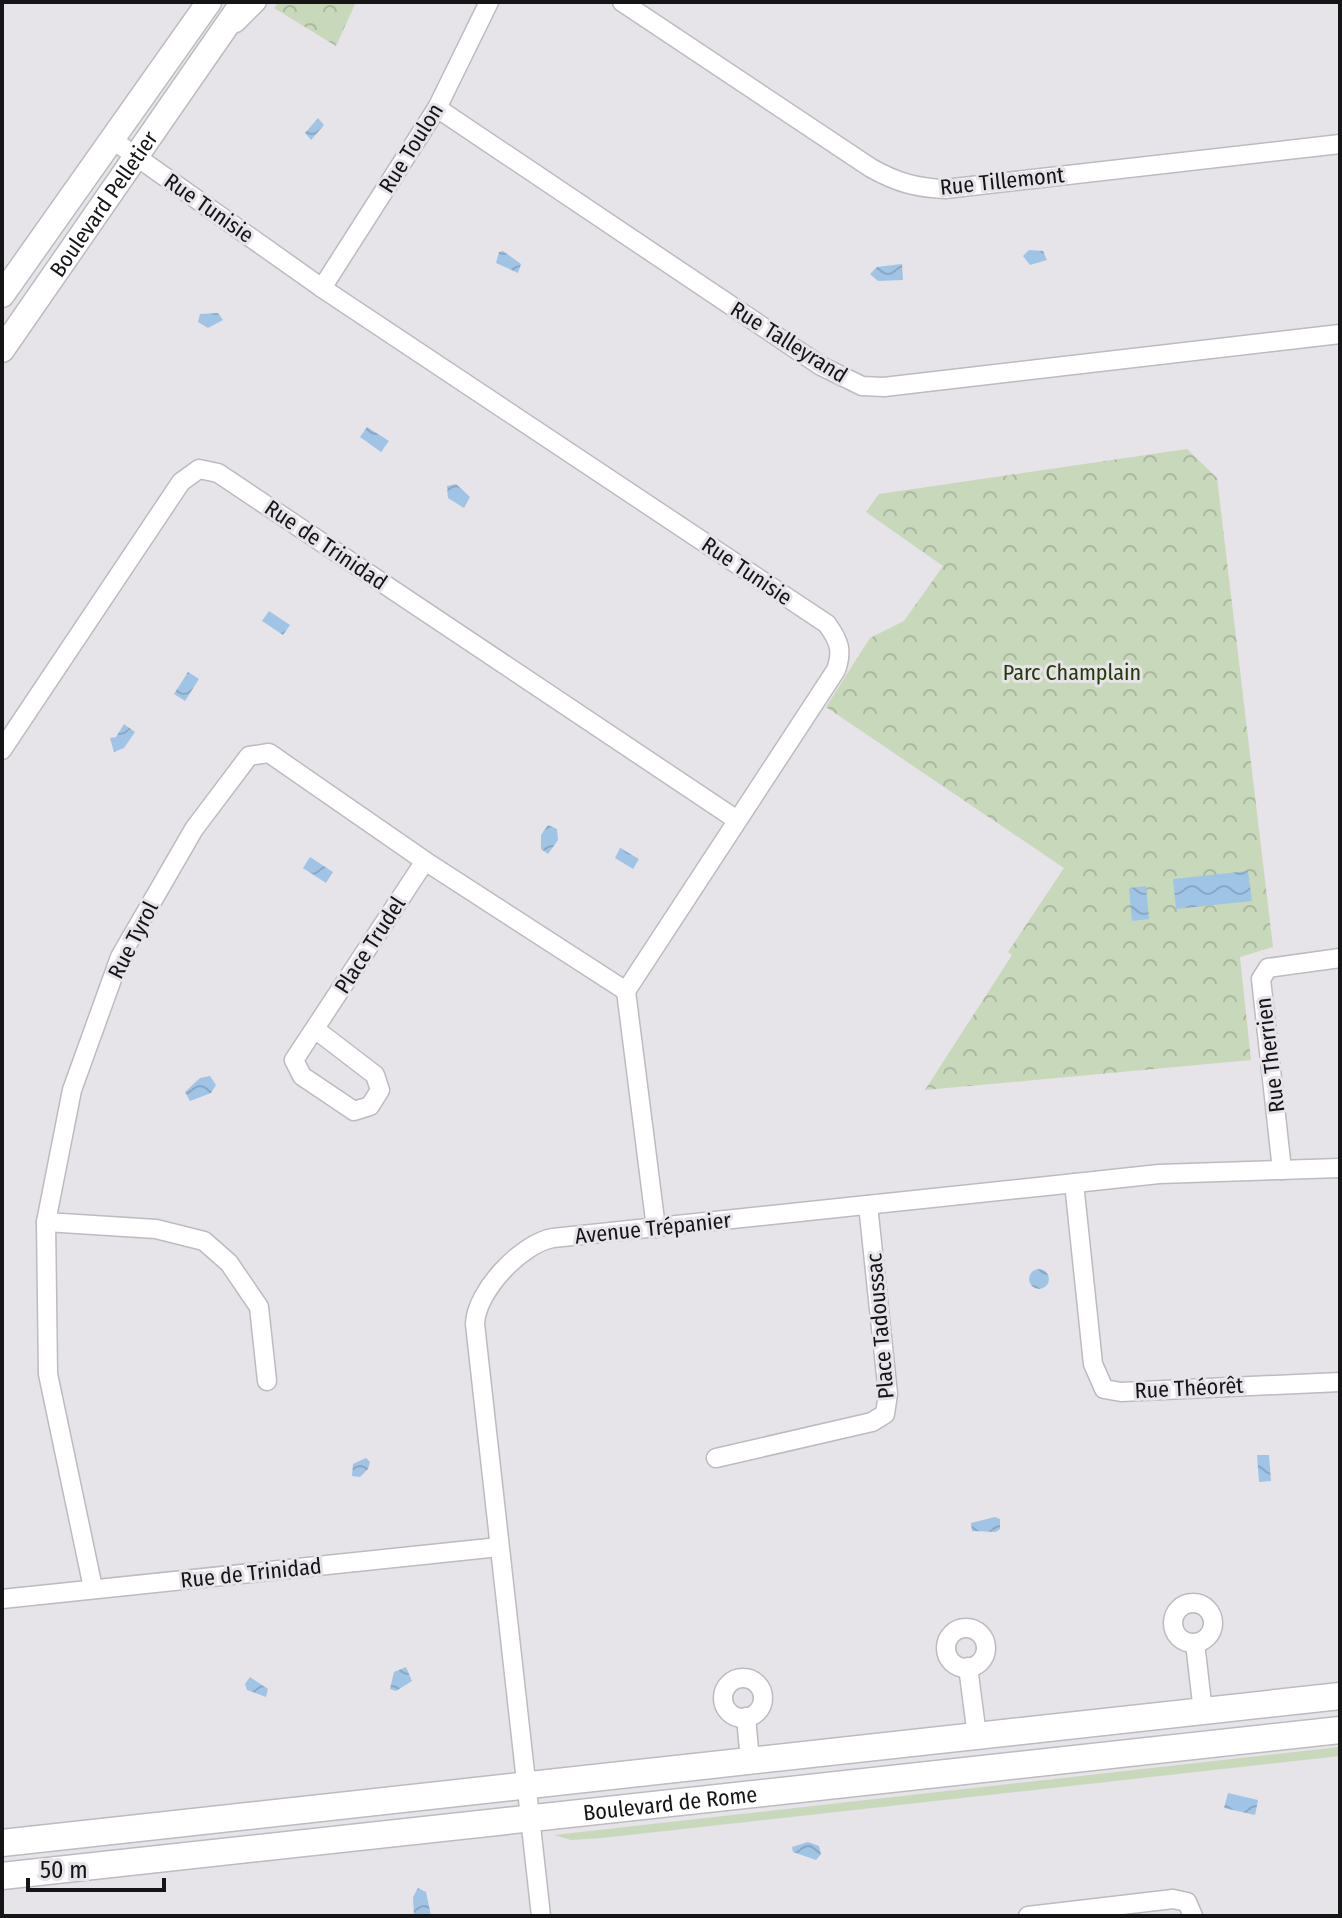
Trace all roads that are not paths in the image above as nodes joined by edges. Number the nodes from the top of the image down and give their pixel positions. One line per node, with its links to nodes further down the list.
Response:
1 (196, 2): 7 (street, Boulevard Pelletier)
2 (209, 2): 7 (street, Boulevard Pelletier)
3 (243, 2): 8 (street, Boulevard Pelletier)
4 (257, 2): 8 (street, Boulevard Pelletier)
5 (489, 2): 9 (street, Rue Toulon)
6 (622, 2): 11 (street, Rue Tillemont)
7 (173, 49): 10 (street, Boulevard Pelletier)
8 (204, 57): 12 (street, Boulevard Pelletier)
9 (437, 108): 13 (street, Rue Toulon); 15 (street, Rue Talleyrand)
10 (110, 138): 12 (street, Rue Tunisie); 14 (street, Boulevard Pelletier)
11 (1340, 144)
12 (133, 155): 13 (street, Rue Tunisie); 16 (street, Boulevard Pelletier)
13 (322, 288): 18 (street, Rue Tunisie)
14 (2, 295)
15 (1340, 334)
16 (2, 350)
17 (2, 750): 18 (street, Rue de Trinidad)
18 (737, 820): 21 (street, Rue Tunisie)
19 (425, 861): 21 (street, Rue Tyrol); 22 (street, Place Trudel); 27 (street, Rue Tyrol)
20 (1340, 958): 24 (street, Rue Therrien)
21 (626, 991): 28 (street)
22 (315, 1029): 22 (street, Place Trudel)
23 (1340, 1168): 24 (street, Avenue Trépanier)
24 (1282, 1170): 25 (street, Avenue Trépanier)
25 (1074, 1183): 26 (street, Avenue Trépanier); 30 (street, Rue Théorêt)
26 (868, 1205): 28 (street, Avenue Trépanier); 31 (street, Place Tadoussac)
27 (46, 1222): 29 (street); 33 (street, Rue Tyrol)
28 (656, 1228): 32 (street, Avenue Trépanier)
29 (267, 1381)
30 (1340, 1382)
31 (716, 1458)
32 (499, 1547): 33 (street, Rue de Trinidad); 43 (street, Avenue Trépanier)
33 (93, 1588): 34 (street, Rue de Trinidad)
34 (2, 1599)
35 (1195, 1643): 38 (street)
36 (968, 1667): 41 (street)
37 (1340, 1696): 38 (main road, Boulevard de Rome)
38 (1203, 1712): 41 (main road, Boulevard de Rome)
39 (746, 1717): 42 (street, Boulevard de Rome)
40 (1340, 1730): 44 (main road, Boulevard de Rome)
41 (977, 1736): 42 (main road, Boulevard de Rome)
42 (750, 1761): 43 (main road, Boulevard de Rome)
43 (528, 1786): 44 (street, Avenue Trépanier); 45 (main road, Boulevard de Rome)
44 (530, 1818): 46 (main road, Boulevard de Rome); 47 (street, Avenue Trépanier)
45 (2, 1843)
46 (2, 1876)
47 (541, 1916)
48 (1028, 1916): 49 (street)
49 (1193, 1916)

